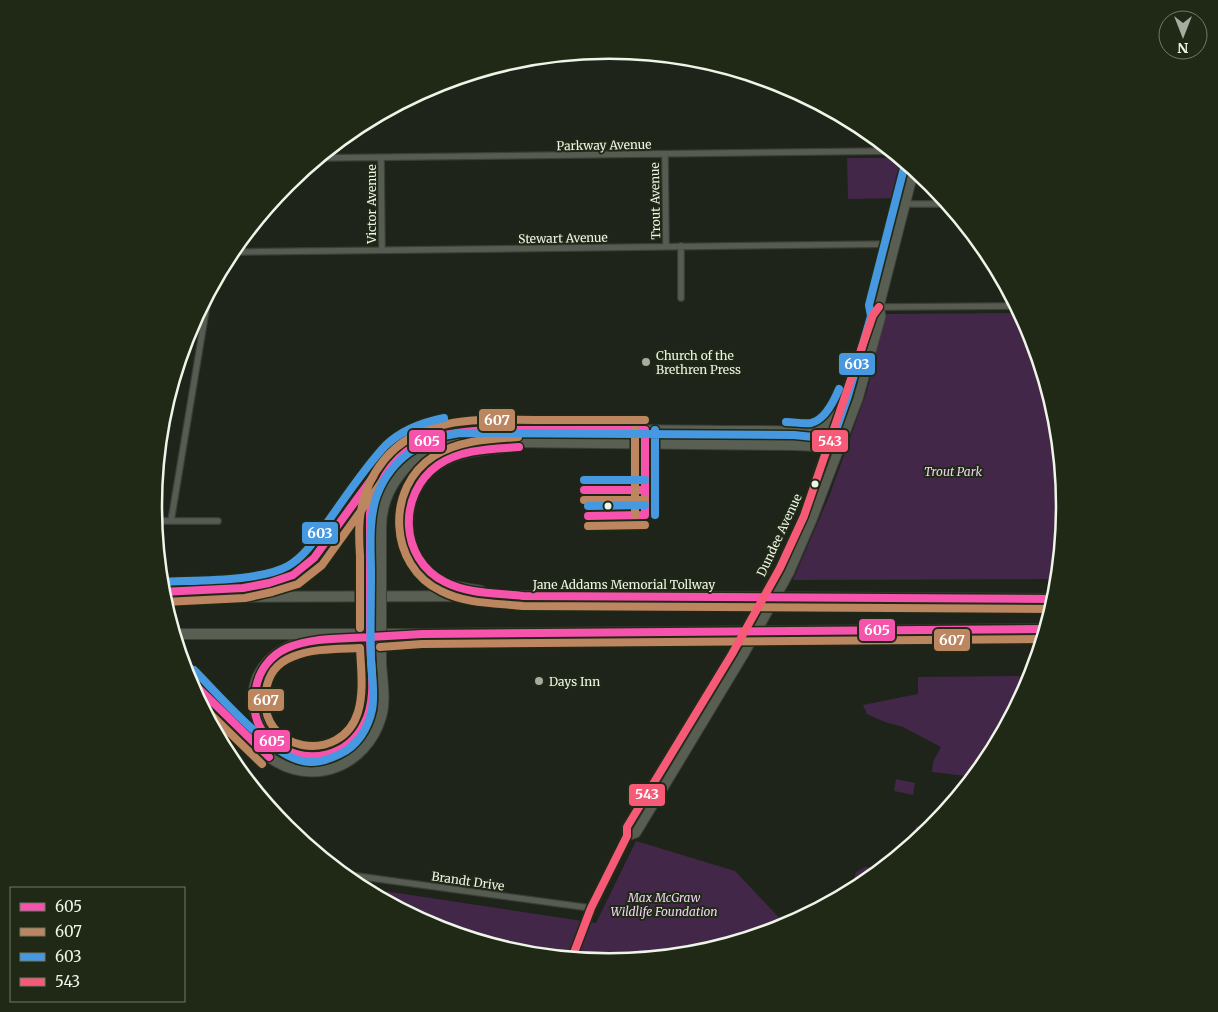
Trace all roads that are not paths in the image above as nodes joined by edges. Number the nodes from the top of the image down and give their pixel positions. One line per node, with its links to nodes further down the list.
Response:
1 (881, 151): 2 (street, Parkway Avenue)
2 (665, 155): 4 (street, Parkway Avenue); 9 (street, Trout Avenue)
3 (329, 158): 4 (street, Parkway Avenue)
4 (381, 158): 11 (street, Victor Avenue)
5 (912, 178): 6 (main road, Dundee Avenue)
6 (906, 204): 7 (street); 8 (main road, Dundee Avenue)
7 (938, 204)
8 (895, 244): 10 (street, Stewart Avenue); 15 (main road, Dundee Avenue)
9 (666, 246): 10 (street, Stewart Avenue); 11 (street, Stewart Avenue)
10 (681, 246): 13 (street)
11 (382, 250): 12 (street, Stewart Avenue)
12 (241, 252)
13 (681, 298)
14 (1009, 306): 15 (street)
15 (879, 308): 17 (main road, Dundee Avenue); 21 (main road, Dundee Avenue)
16 (205, 314): 26 (street)
17 (846, 398): 19 (highway); 20 (main road, Dundee Avenue)
18 (507, 430): 19 (highway); 28 (highway); 35 (highway, bridge)
19 (815, 432): 20 (highway)
20 (833, 435): 21 (highway); 23 (main road, Dundee Avenue)
21 (844, 437): 24 (main road, Dundee Avenue)
22 (594, 443): 23 (highway); 29 (highway); 35 (highway, bridge)
23 (829, 448): 24 (highway); 37 (main road, Dundee Avenue, bridge)
24 (840, 450): 37 (main road, Dundee Avenue, bridge)
25 (163, 521): 26 (street)
26 (171, 521): 27 (street)
27 (218, 521)
28 (170, 592)
29 (523, 596): 30 (highway, Jane Addams Memorial Tollway); 31 (highway, Jane Addams Memorial Tollway)
30 (171, 597)
31 (1047, 599)
32 (1039, 629): 34 (highway)
33 (180, 634): 34 (highway)
34 (422, 634): 35 (highway)
35 (376, 663): 36 (highway)
36 (203, 693)
37 (627, 836): 39 (main road, Dundee Avenue)
38 (359, 876): 39 (street, Brandt Drive)
39 (591, 908): 40 (main road, Dundee Avenue)
40 (574, 951)

